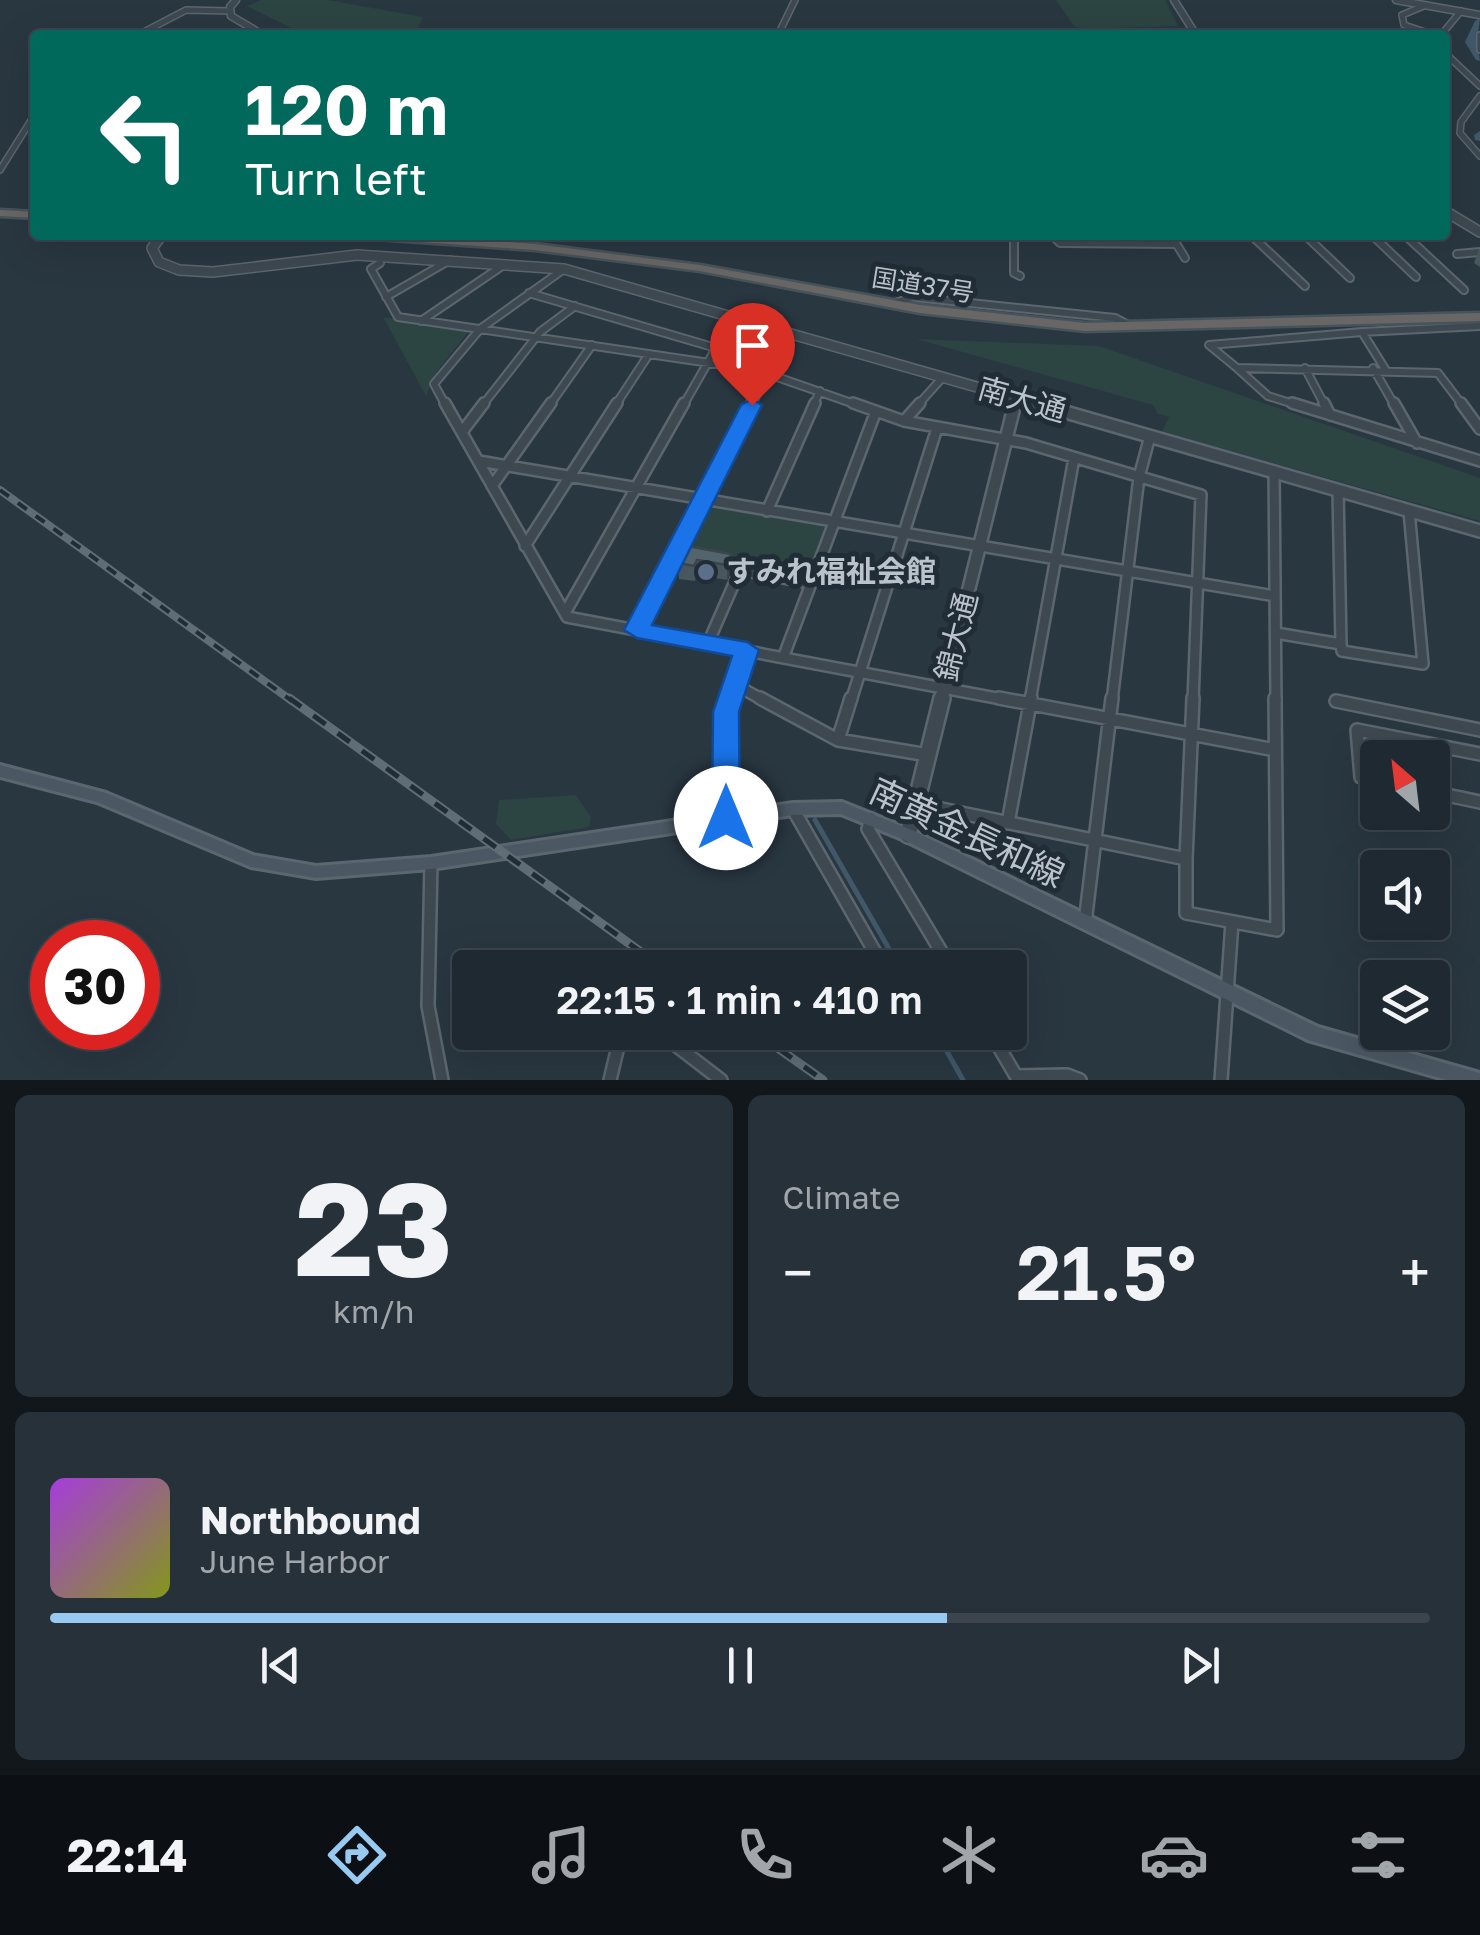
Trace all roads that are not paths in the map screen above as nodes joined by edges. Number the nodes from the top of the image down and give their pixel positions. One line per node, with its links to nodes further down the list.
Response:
1 (236, 0): 6 (street)
2 (796, 0): 11 (street)
3 (1174, 0): 12 (street)
4 (1396, 0): 5 (street)
5 (1426, 5): 7 (street); 13 (street)
6 (230, 11): 9 (street); 10 (street)
7 (1463, 12): 8 (street); 14 (street)
8 (1480, 15)
9 (148, 30)
10 (256, 30)
11 (781, 30)
12 (1193, 30)
13 (1421, 30)
14 (1443, 30)
15 (1480, 35): 16 (street)
16 (1480, 50)
17 (1450, 57): 18 (street)
18 (1480, 86)
19 (1480, 96): 21 (street)
20 (30, 122): 22 (street)
21 (1480, 156)
22 (0, 170)
23 (0, 213): 25 (highway)
24 (1450, 214): 26 (street)
25 (30, 215)
26 (1480, 232)
27 (158, 240): 40 (street, 南大通)
28 (439, 240): 52 (highway, 国道37号)
29 (1014, 240): 44 (street)
30 (1057, 240): 36 (street)
31 (1174, 240): 36 (street)
32 (1256, 240): 47 (street)
33 (1309, 240): 46 (street)
34 (1377, 240): 45 (street)
35 (1410, 240): 48 (street)
36 (1176, 244): 39 (street)
37 (1480, 252): 38 (street)
38 (1457, 254)
39 (1185, 258)
40 (450, 260): 42 (street, 南大通); 50 (street)
41 (380, 264): 50 (street)
42 (505, 264): 43 (street, 南大通); 53 (street)
43 (564, 269): 49 (street); 54 (street, 南大通)
44 (1020, 276)
45 (1416, 277)
46 (1350, 278)
47 (1305, 286)
48 (1464, 290)
49 (529, 293): 51 (street); 56 (street)
50 (386, 297): 53 (street)
51 (576, 306): 58 (street); 60 (street)
52 (1480, 318)
53 (421, 320): 56 (street)
54 (746, 322): 60 (street); 68 (street, 南大通)
55 (1480, 326): 57 (street)
56 (480, 329): 58 (street); 76 (street)
57 (1362, 332): 63 (street); 66 (street)
58 (536, 337): 59 (street); 76 (street)
59 (592, 345): 61 (street); 83 (street)
60 (716, 348): 62 (street)
61 (649, 354): 62 (street); 86 (street)
62 (708, 363): 67 (street); 88 (street)
63 (1237, 368): 64 (street); 72 (street)
64 (1304, 368): 65 (street); 72 (street)
65 (1374, 368): 66 (street); 79 (street)
66 (1386, 369): 75 (street)
67 (768, 374): 69 (street); 90 (street)
68 (943, 378): 70 (street, 南大通); 73 (street)
69 (820, 391): 71 (street); 92 (street)
70 (1016, 398): 77 (street, 南大通); 78 (street, 錦大通)
71 (876, 411): 73 (street); 93 (street)
72 (1330, 415): 79 (street)
73 (904, 421): 74 (street)
74 (937, 428): 78 (street); 95 (street)
75 (1480, 429)
76 (462, 432): 82 (street)
77 (1150, 436): 84 (street, 南大通); 85 (street)
78 (1005, 439): 80 (street); 97 (street, 錦大通)
79 (1417, 443): 81 (street)
80 (1074, 458): 85 (street); 98 (street)
81 (1480, 461)
82 (478, 462): 83 (street); 87 (street)
83 (506, 467): 86 (street); 87 (street)
84 (1274, 471): 89 (street, 南大通); 102 (street)
85 (1138, 476): 99 (street); 101 (street)
86 (571, 478): 88 (street); 96 (street)
87 (492, 486): 96 (street)
88 (636, 489): 90 (street); 103 (street)
89 (1338, 490): 91 (street, 南大通); 107 (street)
90 (703, 500): 92 (street); 104 (street)
91 (1409, 510): 94 (street, 南大通); 107 (street)
92 (767, 511): 93 (street)
93 (835, 522): 95 (street); 100 (street)
94 (1480, 530)
95 (902, 533): 97 (street); 110 (street)
96 (525, 546): 103 (street)
97 (979, 546): 98 (street); 112 (street, 錦大通)
98 (1054, 558): 99 (street); 114 (street)
99 (1127, 571): 101 (street); 116 (street)
100 (810, 583): 106 (street); 109 (street)
101 (1200, 583): 102 (street); 118 (street)
102 (1275, 596): 105 (street)
103 (565, 614): 104 (street)
104 (637, 630): 106 (street)
105 (1276, 633): 107 (street); 121 (street)
106 (708, 643): 108 (street)
107 (1341, 644)
108 (747, 650): 109 (street); 111 (street)
109 (783, 658): 110 (street)
110 (859, 672): 112 (street); 120 (street)
111 (736, 686): 120 (street); 130 (street)
112 (944, 689): 114 (street); 123 (street, 錦大通)
113 (1336, 701): 115 (street)
114 (1031, 704): 116 (street); 132 (street)
115 (1395, 714): 117 (street); 119 (street)
116 (1110, 720): 118 (street); 134 (street)
117 (1480, 730)
118 (1192, 735): 121 (street); 135 (street)
119 (1397, 737): 122 (street); 124 (street)
120 (838, 740): 123 (street)
121 (1275, 750): 138 (street)
122 (1480, 754)
123 (928, 755): 128 (street, 錦大通)
124 (1360, 765)
125 (0, 771): 136 (main road, 南黄金長和線)
126 (1450, 796): 127 (street)
127 (1480, 802)
128 (917, 804): 132 (street); 133 (street, 錦大通)
129 (792, 808): 130 (main road, 南黄金長和線); 131 (main road, 南黄金長和線); 139 (street)
130 (726, 818): 136 (main road, 南黄金長和線)
131 (871, 819): 133 (main road, 南黄金長和線); 140 (street)
132 (1008, 823): 134 (street)
133 (908, 835): 137 (main road, 南黄金長和線)
134 (1098, 840): 135 (street); 137 (street)
135 (1186, 859): 138 (street)
136 (431, 863): 144 (street)
137 (1085, 922): 141 (main road, 南黄金長和線)
138 (1232, 922): 141 (street)
139 (874, 950)
140 (940, 950)
141 (1227, 992): 143 (main road, 南黄金長和線); 148 (street)
142 (1001, 1050): 147 (street)
143 (1442, 1076): 149 (main road, 南黄金長和線)
144 (442, 1080)
145 (610, 1080): 146 (street)
146 (721, 1080)
147 (1080, 1080)
148 (1221, 1080)
149 (1476, 1080)

